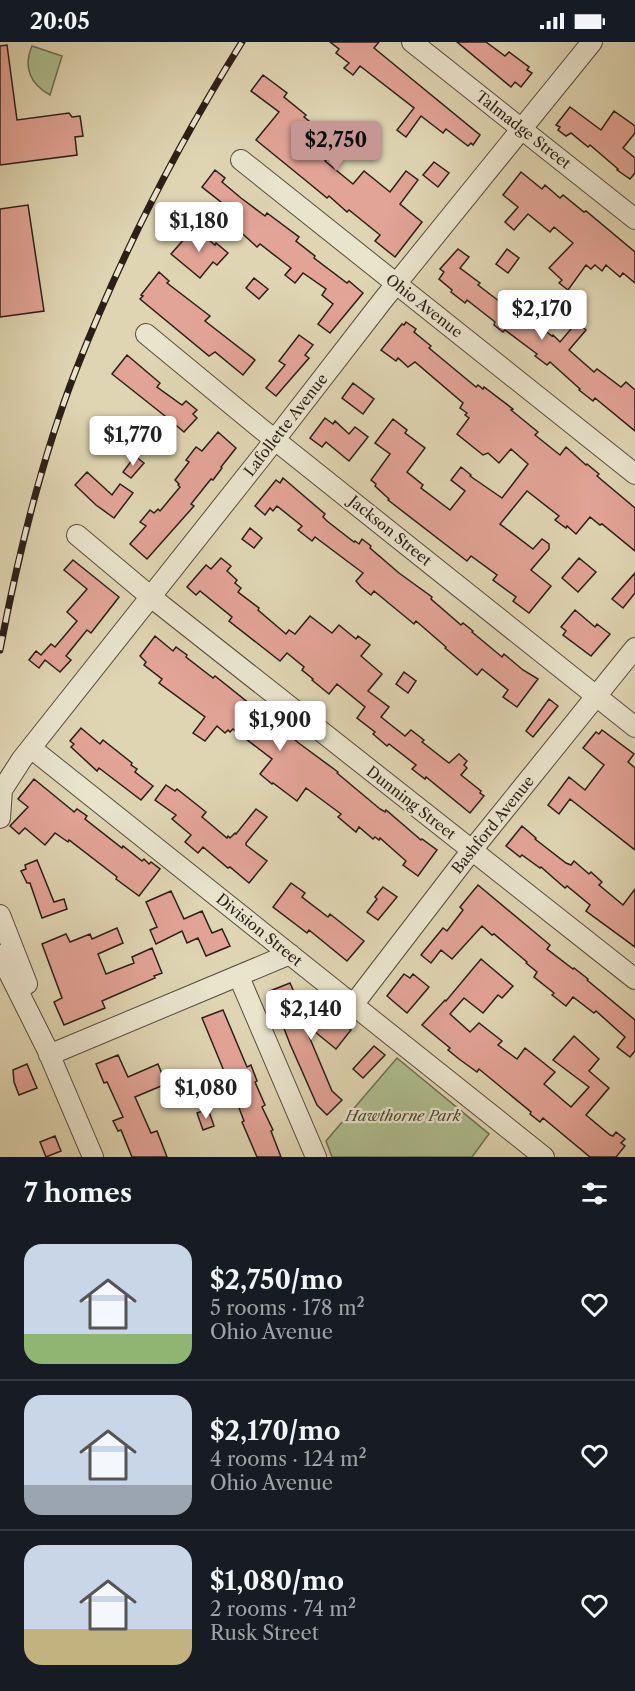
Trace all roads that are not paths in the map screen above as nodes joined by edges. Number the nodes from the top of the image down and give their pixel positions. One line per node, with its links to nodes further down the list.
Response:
1 (412, 42): 3 (street, Talmadge Street)
2 (592, 42): 3 (street, Lafollette Avenue)
3 (521, 128): 5 (street, Talmadge Street); 6 (street, Lafollette Avenue)
4 (241, 160): 6 (street, Ohio Avenue)
5 (635, 219)
6 (396, 284): 8 (street, Lafollette Avenue); 9 (street, Ohio Avenue)
7 (146, 334): 8 (street, Jackson Street)
8 (275, 440): 11 (street, Lafollette Avenue); 13 (street, Jackson Street)
9 (635, 474)
10 (77, 535): 11 (street, Dunning Street)
11 (151, 597): 15 (street, Lafollette Avenue); 17 (street, Dunning Street)
12 (635, 648): 13 (street, Bashford Avenue)
13 (596, 696): 14 (street, Jackson Street); 17 (street, Bashford Avenue)
14 (635, 727)
15 (31, 748): 16 (street, Lafollette Avenue); 19 (street, Division Street)
16 (0, 818)
17 (472, 850): 22 (street, Dunning Street); 23 (street, Bashford Avenue)
18 (0, 915): 24 (street)
19 (290, 954): 21 (street); 23 (street, Division Street)
20 (0, 955): 24 (street)
21 (239, 977): 24 (street); 26 (street)
22 (635, 979)
23 (353, 1005): 27 (street, Division Street)
24 (48, 1052): 25 (street)
25 (93, 1157)
26 (316, 1157)
27 (544, 1157)

